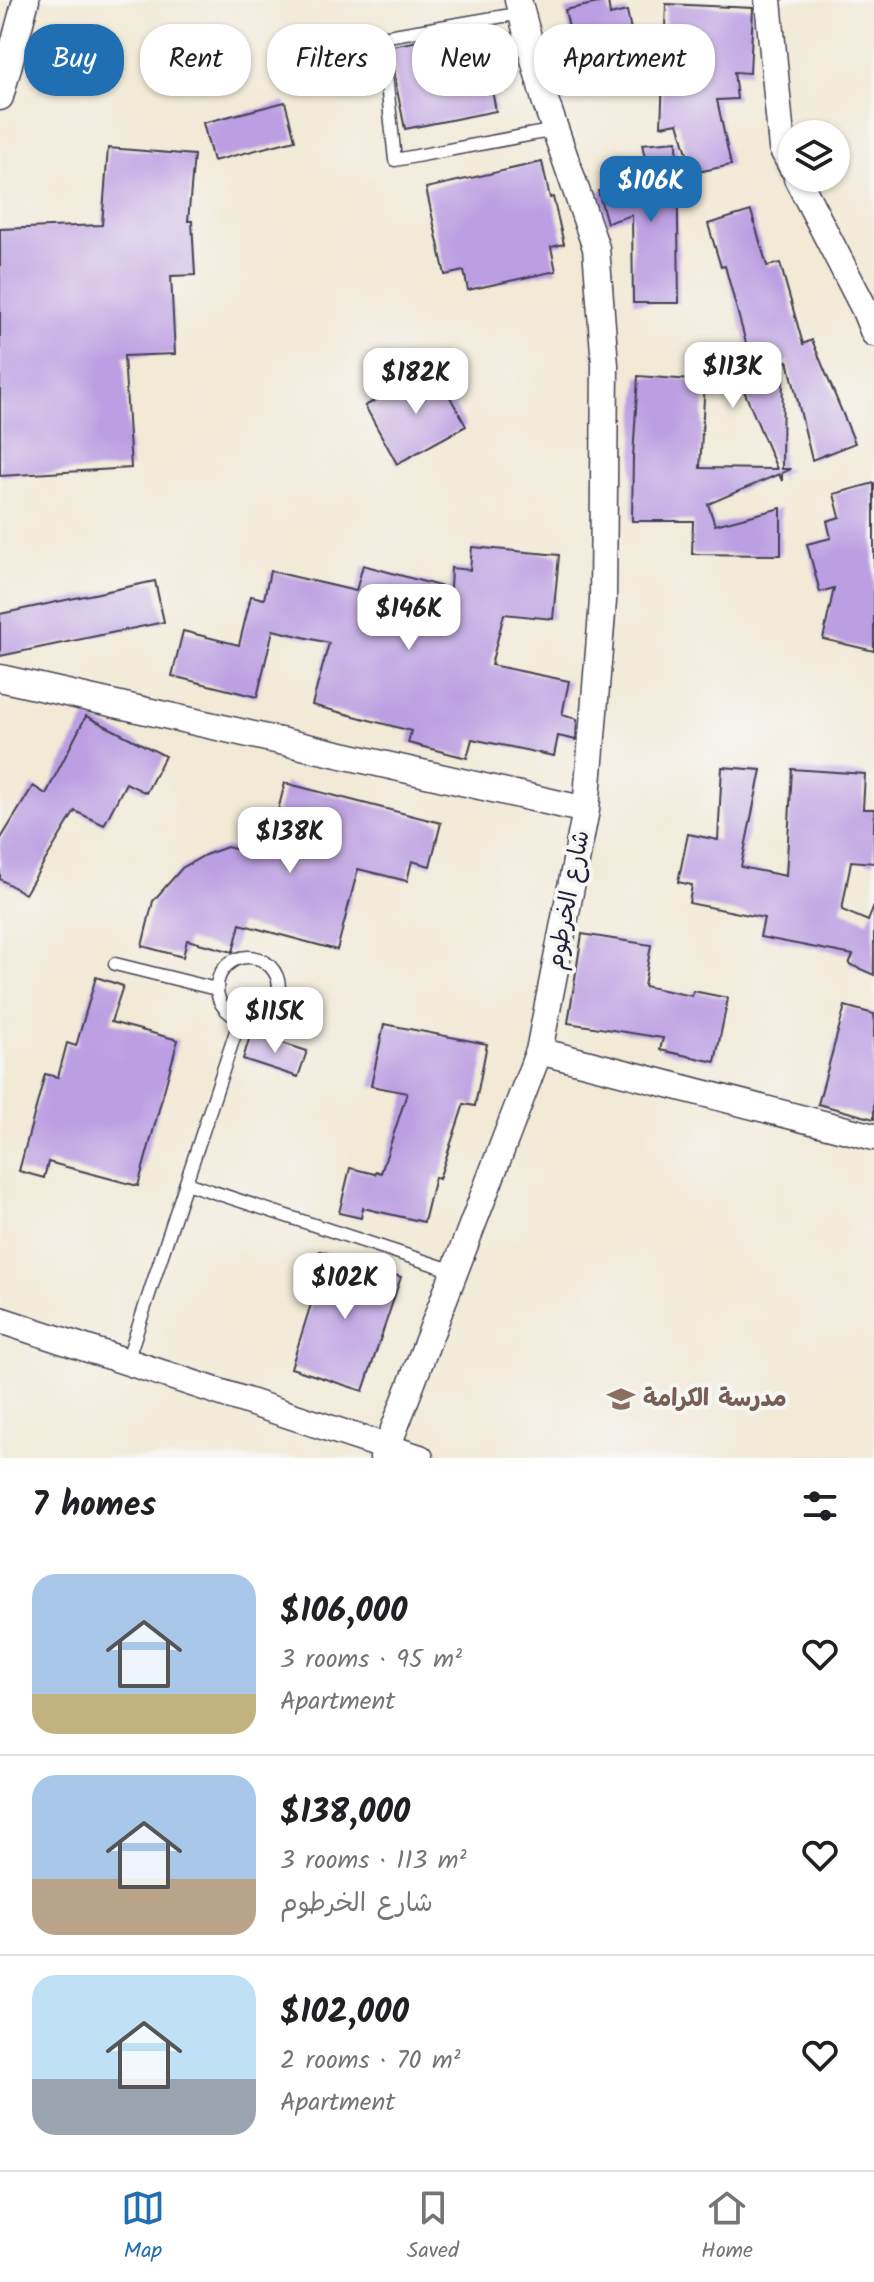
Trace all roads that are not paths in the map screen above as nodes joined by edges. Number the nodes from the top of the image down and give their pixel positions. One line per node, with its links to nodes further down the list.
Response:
1 (26, 0): 4 (street)
2 (768, 0): 5 (street)
3 (520, 7): 6 (street); 6 (lane)
4 (0, 97)
5 (779, 120)
6 (555, 130): 10 (street)
7 (804, 192): 8 (street)
8 (874, 333)
9 (0, 678): 10 (street, شارع الخرطوم)
10 (586, 810): 14 (street, شارع الخرطوم)
11 (115, 964): 12 (lane)
12 (216, 989): 13 (lane); 13 (lane)
13 (240, 1019): 16 (lane)
14 (539, 1051): 15 (street); 17 (street, شارع الخرطوم)
15 (874, 1137)
16 (186, 1183): 17 (lane); 19 (lane)
17 (454, 1271): 20 (street, شارع الخرطوم)
18 (0, 1320): 19 (street)
19 (127, 1361): 20 (street)
20 (385, 1452): 21 (street)
21 (420, 1458)

